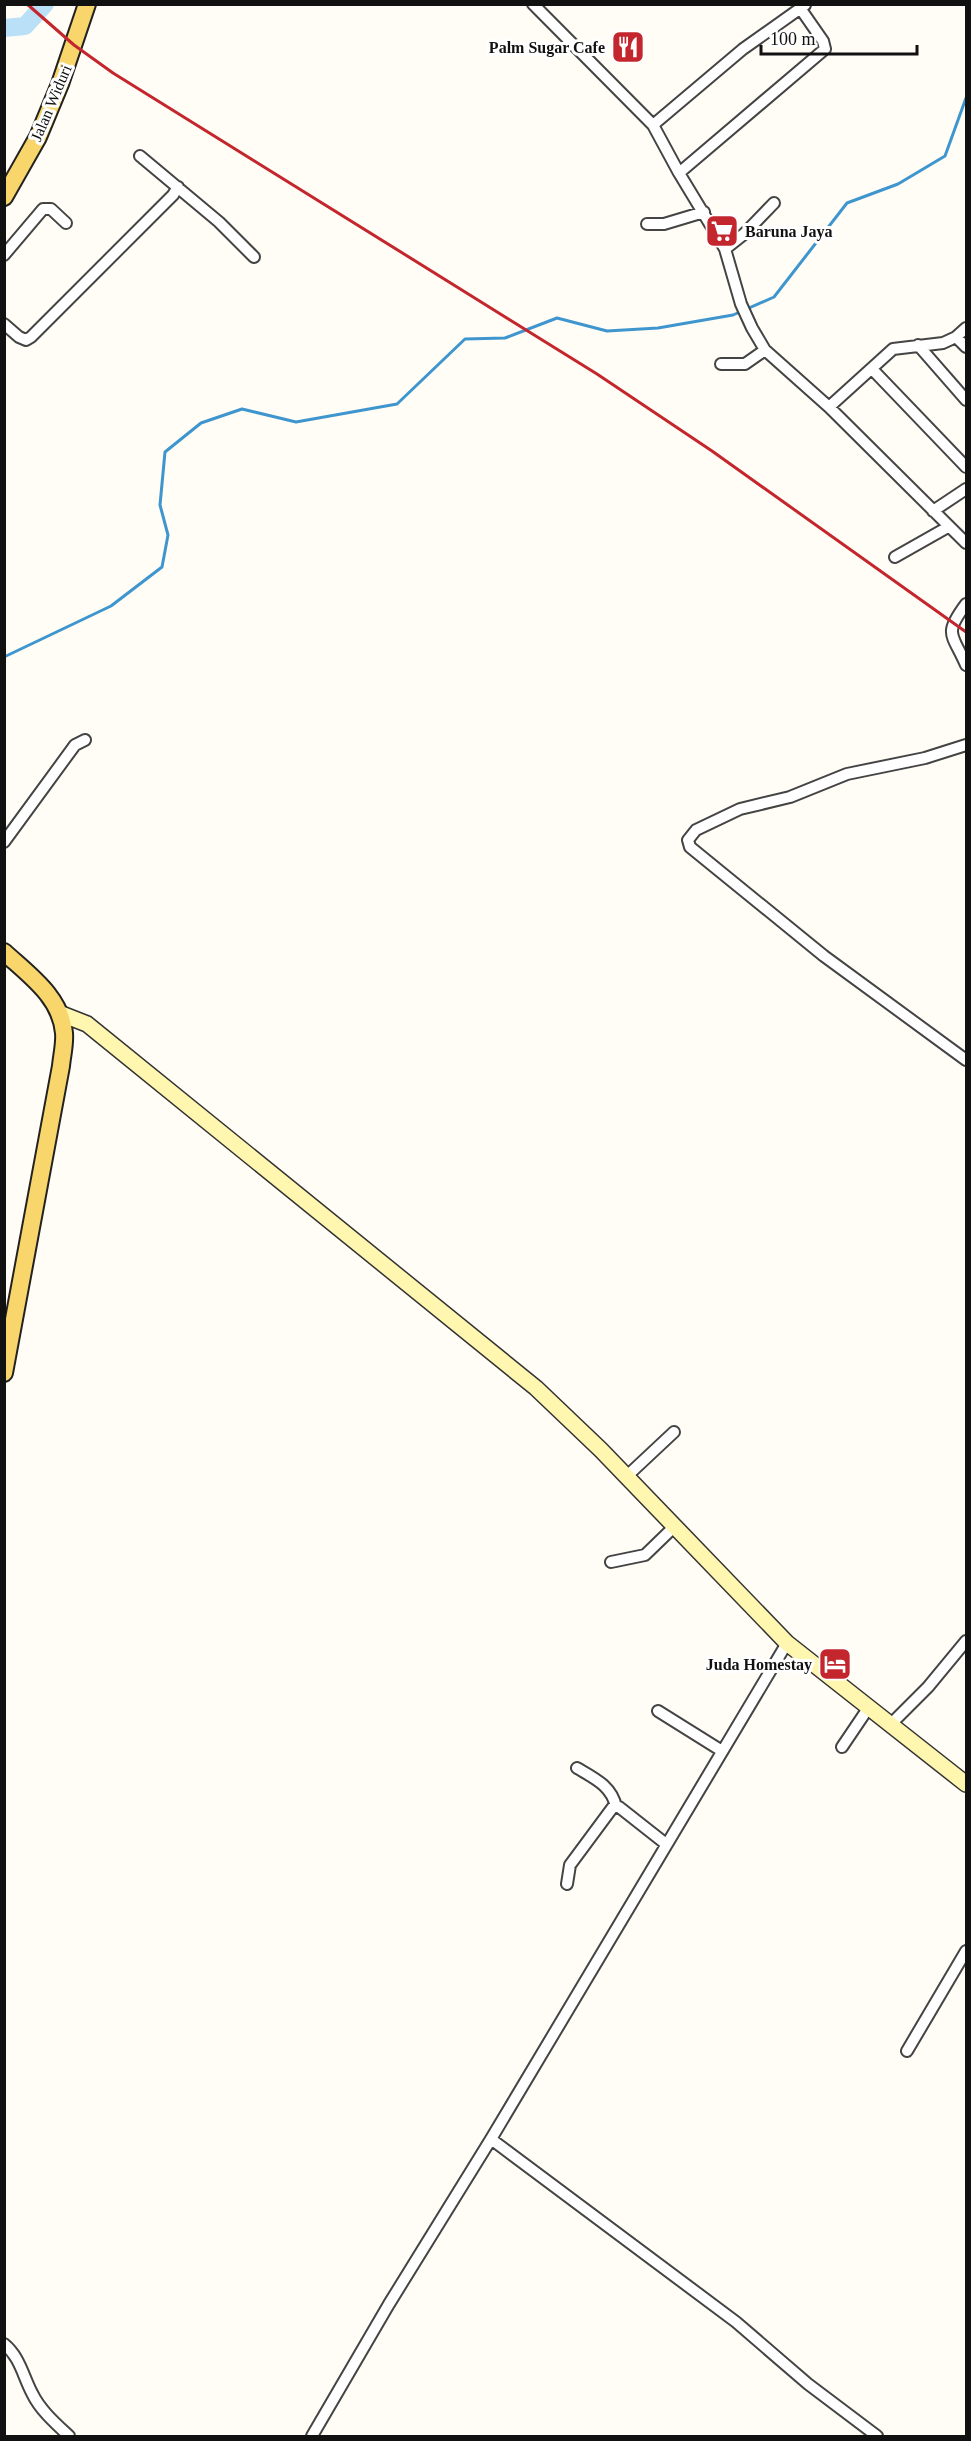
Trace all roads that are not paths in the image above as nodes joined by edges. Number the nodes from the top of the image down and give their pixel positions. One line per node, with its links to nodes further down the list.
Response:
1 (87, 4): 8 (main road, Jalan Widuri)
2 (533, 4): 4 (street)
3 (796, 8): 4 (street); 6 (street)
4 (653, 125): 6 (street)
5 (140, 156): 7 (street)
6 (679, 173): 10 (street)
7 (178, 187): 15 (street); 16 (street)
8 (4, 197)
9 (774, 203): 13 (street)
10 (704, 212): 12 (street); 13 (street)
11 (66, 223): 14 (street)
12 (646, 224)
13 (724, 249): 21 (street)
14 (4, 255)
15 (254, 257)
16 (4, 324)
17 (966, 328): 18 (street)
18 (956, 337): 19 (street); 20 (street)
19 (918, 345): 23 (street); 24 (street)
20 (966, 347)
21 (765, 350): 22 (street); 25 (street)
22 (722, 364)
23 (872, 369): 25 (street); 26 (street)
24 (966, 400)
25 (829, 407): 28 (street)
26 (966, 467)
27 (966, 489): 28 (street)
28 (933, 511): 29 (street)
29 (948, 527): 30 (street); 31 (street)
30 (966, 543)
31 (895, 557)
32 (966, 604): 33 (street)
33 (966, 665)
34 (85, 740): 36 (street)
35 (966, 745): 39 (street)
36 (4, 842)
37 (4, 952): 38 (main road)
38 (59, 1013): 40 (main road); 42 (street)
39 (966, 1060)
40 (4, 1372)
41 (674, 1432): 42 (street)
42 (627, 1476): 43 (street)
43 (675, 1527): 44 (street); 46 (street)
44 (611, 1562)
45 (966, 1641): 49 (street)
46 (787, 1643): 47 (street); 51 (street)
47 (869, 1707): 49 (street); 50 (street)
48 (658, 1711): 51 (street)
49 (890, 1725): 53 (street)
50 (842, 1747)
51 (722, 1751): 55 (street)
52 (577, 1768): 54 (street)
53 (966, 1784)
54 (616, 1806): 55 (street); 56 (street)
55 (666, 1844): 59 (street)
56 (567, 1884)
57 (966, 1951): 58 (street)
58 (907, 2051)
59 (491, 2139): 62 (street); 63 (street)
60 (4, 2344): 61 (street)
61 (69, 2436)
62 (312, 2436)
63 (877, 2436)

